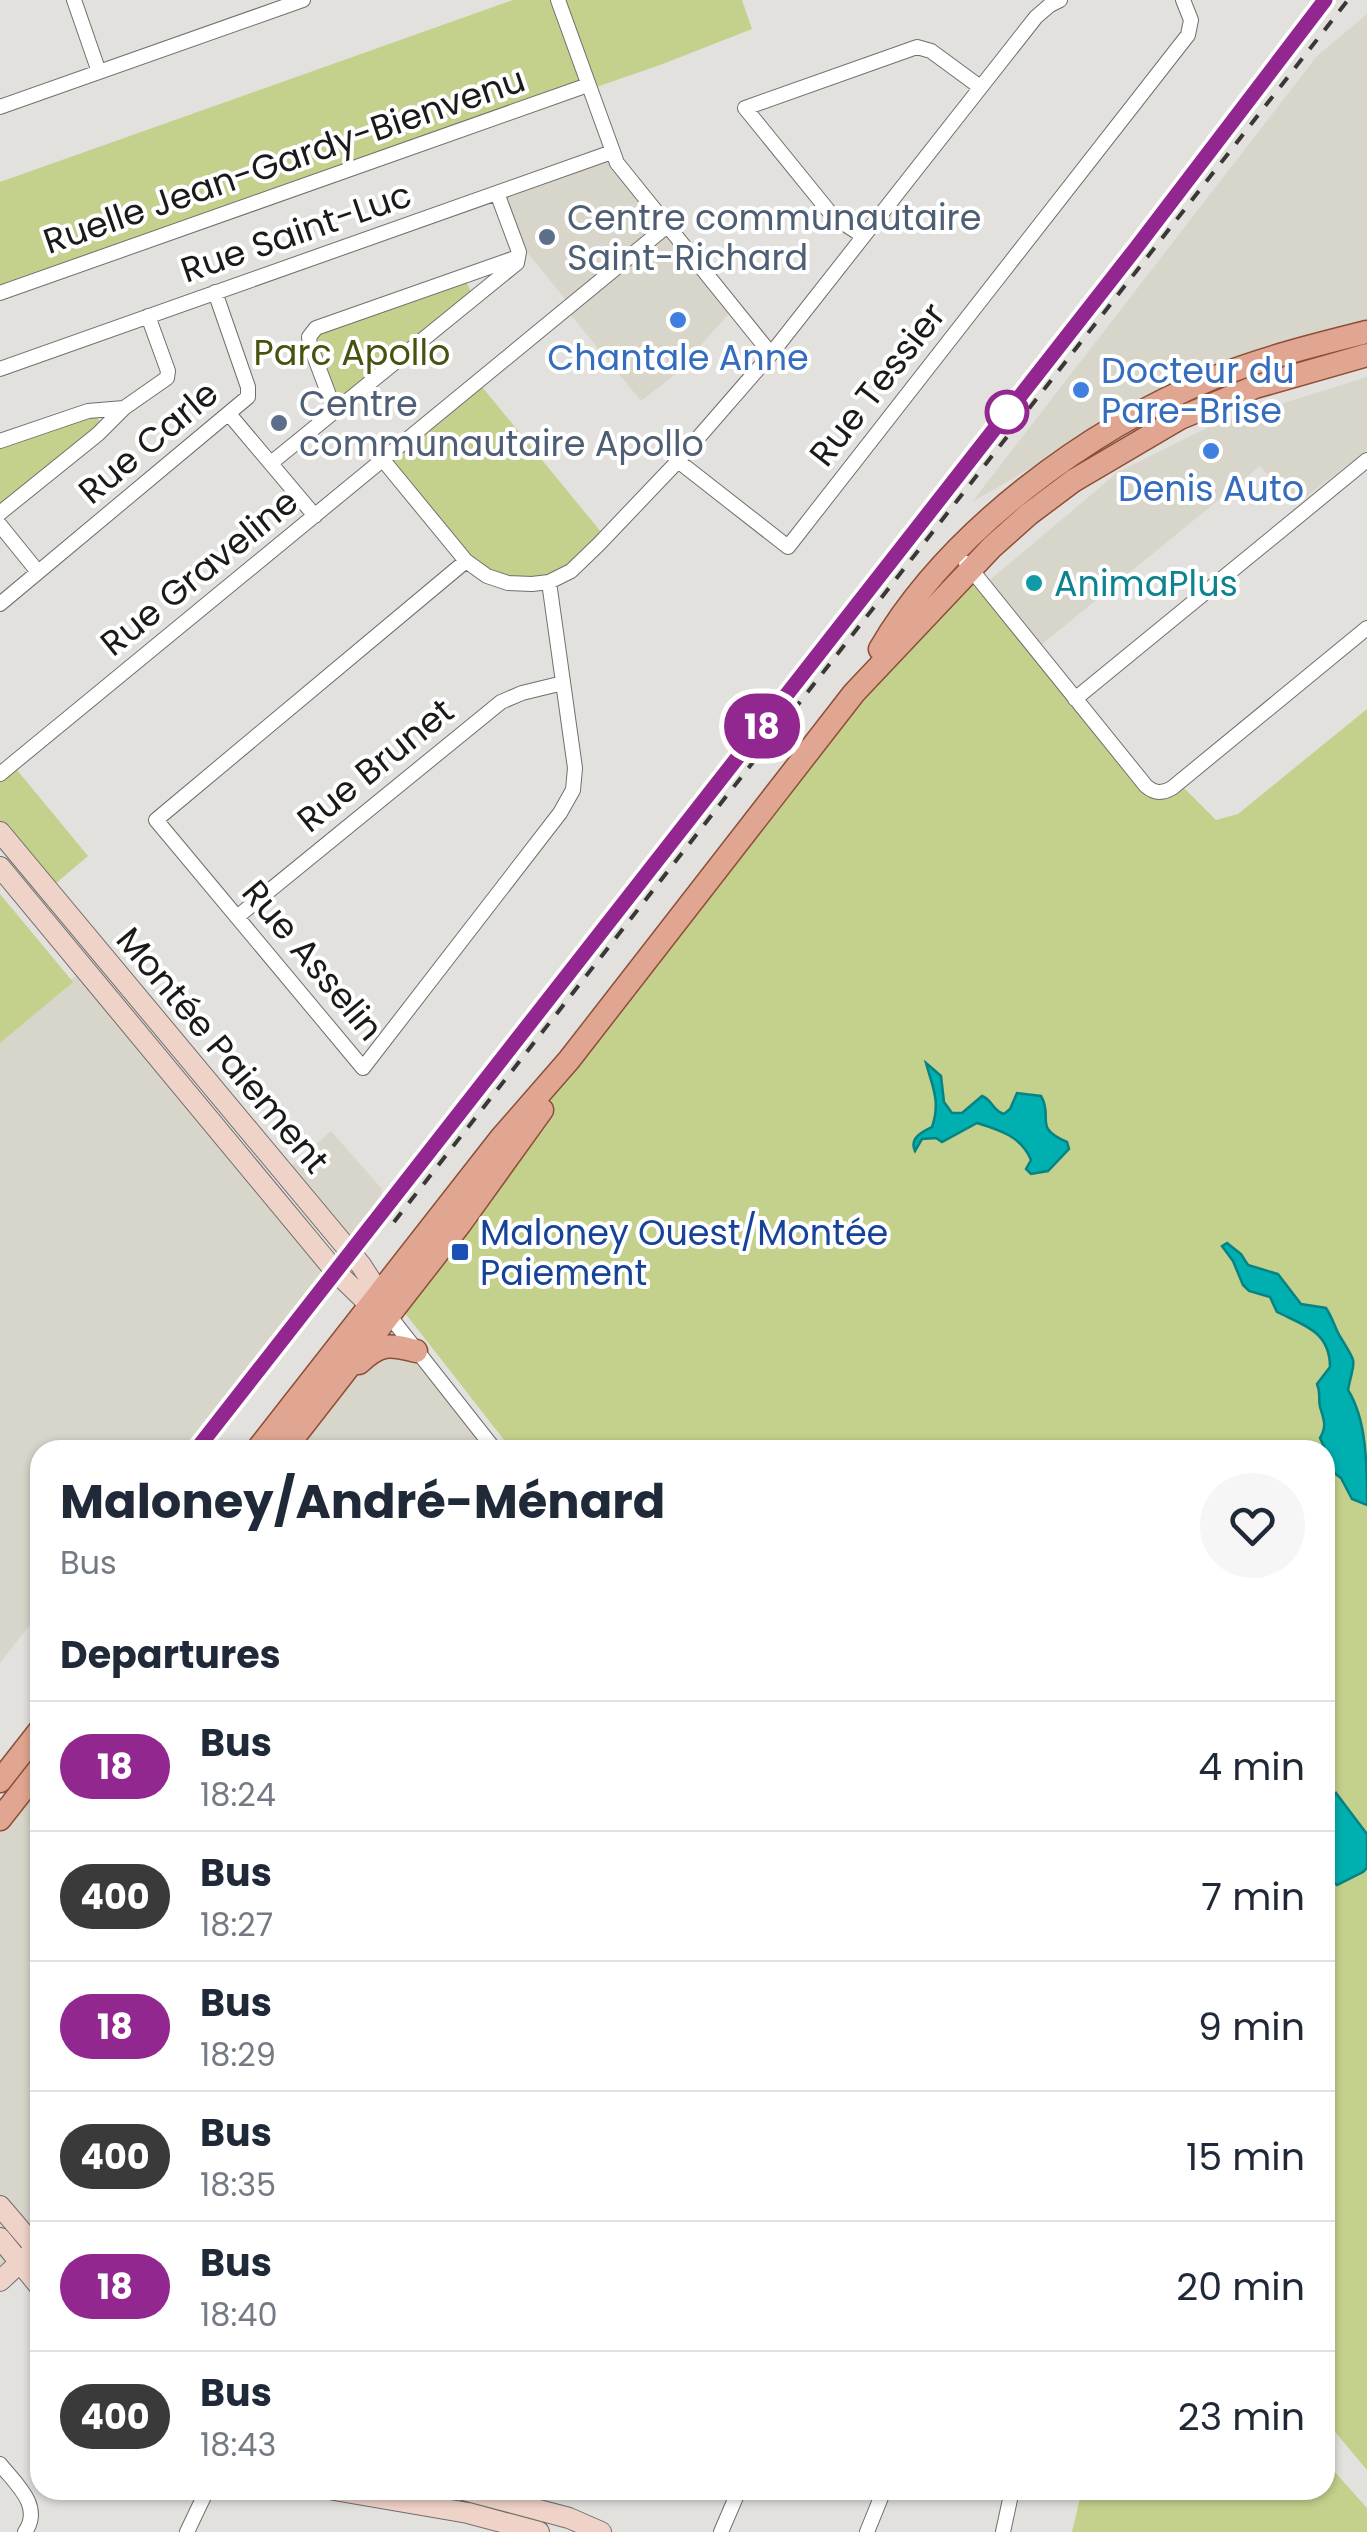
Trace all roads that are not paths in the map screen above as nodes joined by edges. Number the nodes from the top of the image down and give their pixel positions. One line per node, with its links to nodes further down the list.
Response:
1 (74, 0): 6 (street)
2 (303, 0): 6 (street)
3 (558, 0): 7 (street)
4 (1060, 0): 8 (street)
5 (1183, 0): 27 (street, Rue Tessier)
6 (99, 72): 9 (street)
7 (588, 85): 10 (street); 16 (street, Ruelle Jean-Gardy-Bienvenu)
8 (980, 87): 13 (street); 13 (street)
9 (0, 107)
10 (612, 152): 11 (street, Rue Saint-Luc); 12 (street)
11 (497, 193): 14 (street); 15 (street, Rue Saint-Luc)
12 (668, 226): 19 (street); 26 (street, Rue Graveline)
13 (863, 236): 19 (street)
14 (519, 256): 23 (street); 23 (street)
15 (216, 292): 17 (street, Rue Saint-Luc); 24 (street, Rue Carle)
16 (0, 293)
17 (148, 316): 21 (street, Rue Saint-Luc); 22 (street)
18 (1367, 332): 33 (main road)
19 (770, 354): 27 (street)
20 (1367, 356): 33 (main road)
21 (0, 368)
22 (124, 408): 25 (street); 30 (street)
23 (335, 411): 29 (street)
24 (230, 414): 29 (street); 35 (street, Rue Carle)
25 (0, 442)
26 (383, 460): 31 (street, Rue Graveline); 34 (street)
27 (678, 460): 36 (street)
28 (1367, 460): 40 (street)
29 (271, 463): 31 (street)
30 (0, 514)
31 (315, 516): 41 (street, Rue Graveline)
32 (0, 525): 35 (street)
33 (963, 560): 40 (street); 45 (main road)
34 (466, 561): 36 (street); 44 (street, Rue Asselin)
35 (38, 572): 37 (street, Rue Carle)
36 (549, 582): 39 (street, Rue Asselin)
37 (0, 604)
38 (1367, 628): 40 (street)
39 (563, 683): 44 (street, Rue Brunet); 44 (street, Rue Asselin)
40 (1075, 699)
41 (0, 774)
42 (0, 832): 45 (main road, Montée Paiement)
43 (0, 866): 45 (main road, Montée Paiement)
44 (237, 916)
45 (379, 1304): 46 (street, Montée Paiement); 47 (main road); 48 (main road)
46 (416, 1351): 47 (main road); 50 (street, Montée Paiement)
47 (327, 1393): 49 (main road)
48 (264, 1440)
49 (292, 1440)
50 (487, 1440)
51 (30, 1743): 52 (main road)
52 (0, 1781)
53 (30, 1781): 54 (main road)
54 (0, 1819)
55 (0, 2206): 57 (main road)
56 (0, 2238): 59 (main road)
57 (30, 2241)
58 (30, 2255): 59 (main road)
59 (20, 2262): 60 (main road); 61 (main road)
60 (30, 2274)
61 (0, 2281)
62 (0, 2464): 69 (street)
63 (201, 2500): 70 (street)
64 (395, 2500): 71 (main road)
65 (502, 2500): 72 (main road)
66 (734, 2500): 73 (street)
67 (880, 2500): 74 (street)
68 (1010, 2500): 75 (street)
69 (25, 2532)
70 (187, 2532)
71 (540, 2532)
72 (601, 2532)
73 (721, 2532)
74 (868, 2532)
75 (1003, 2532)

